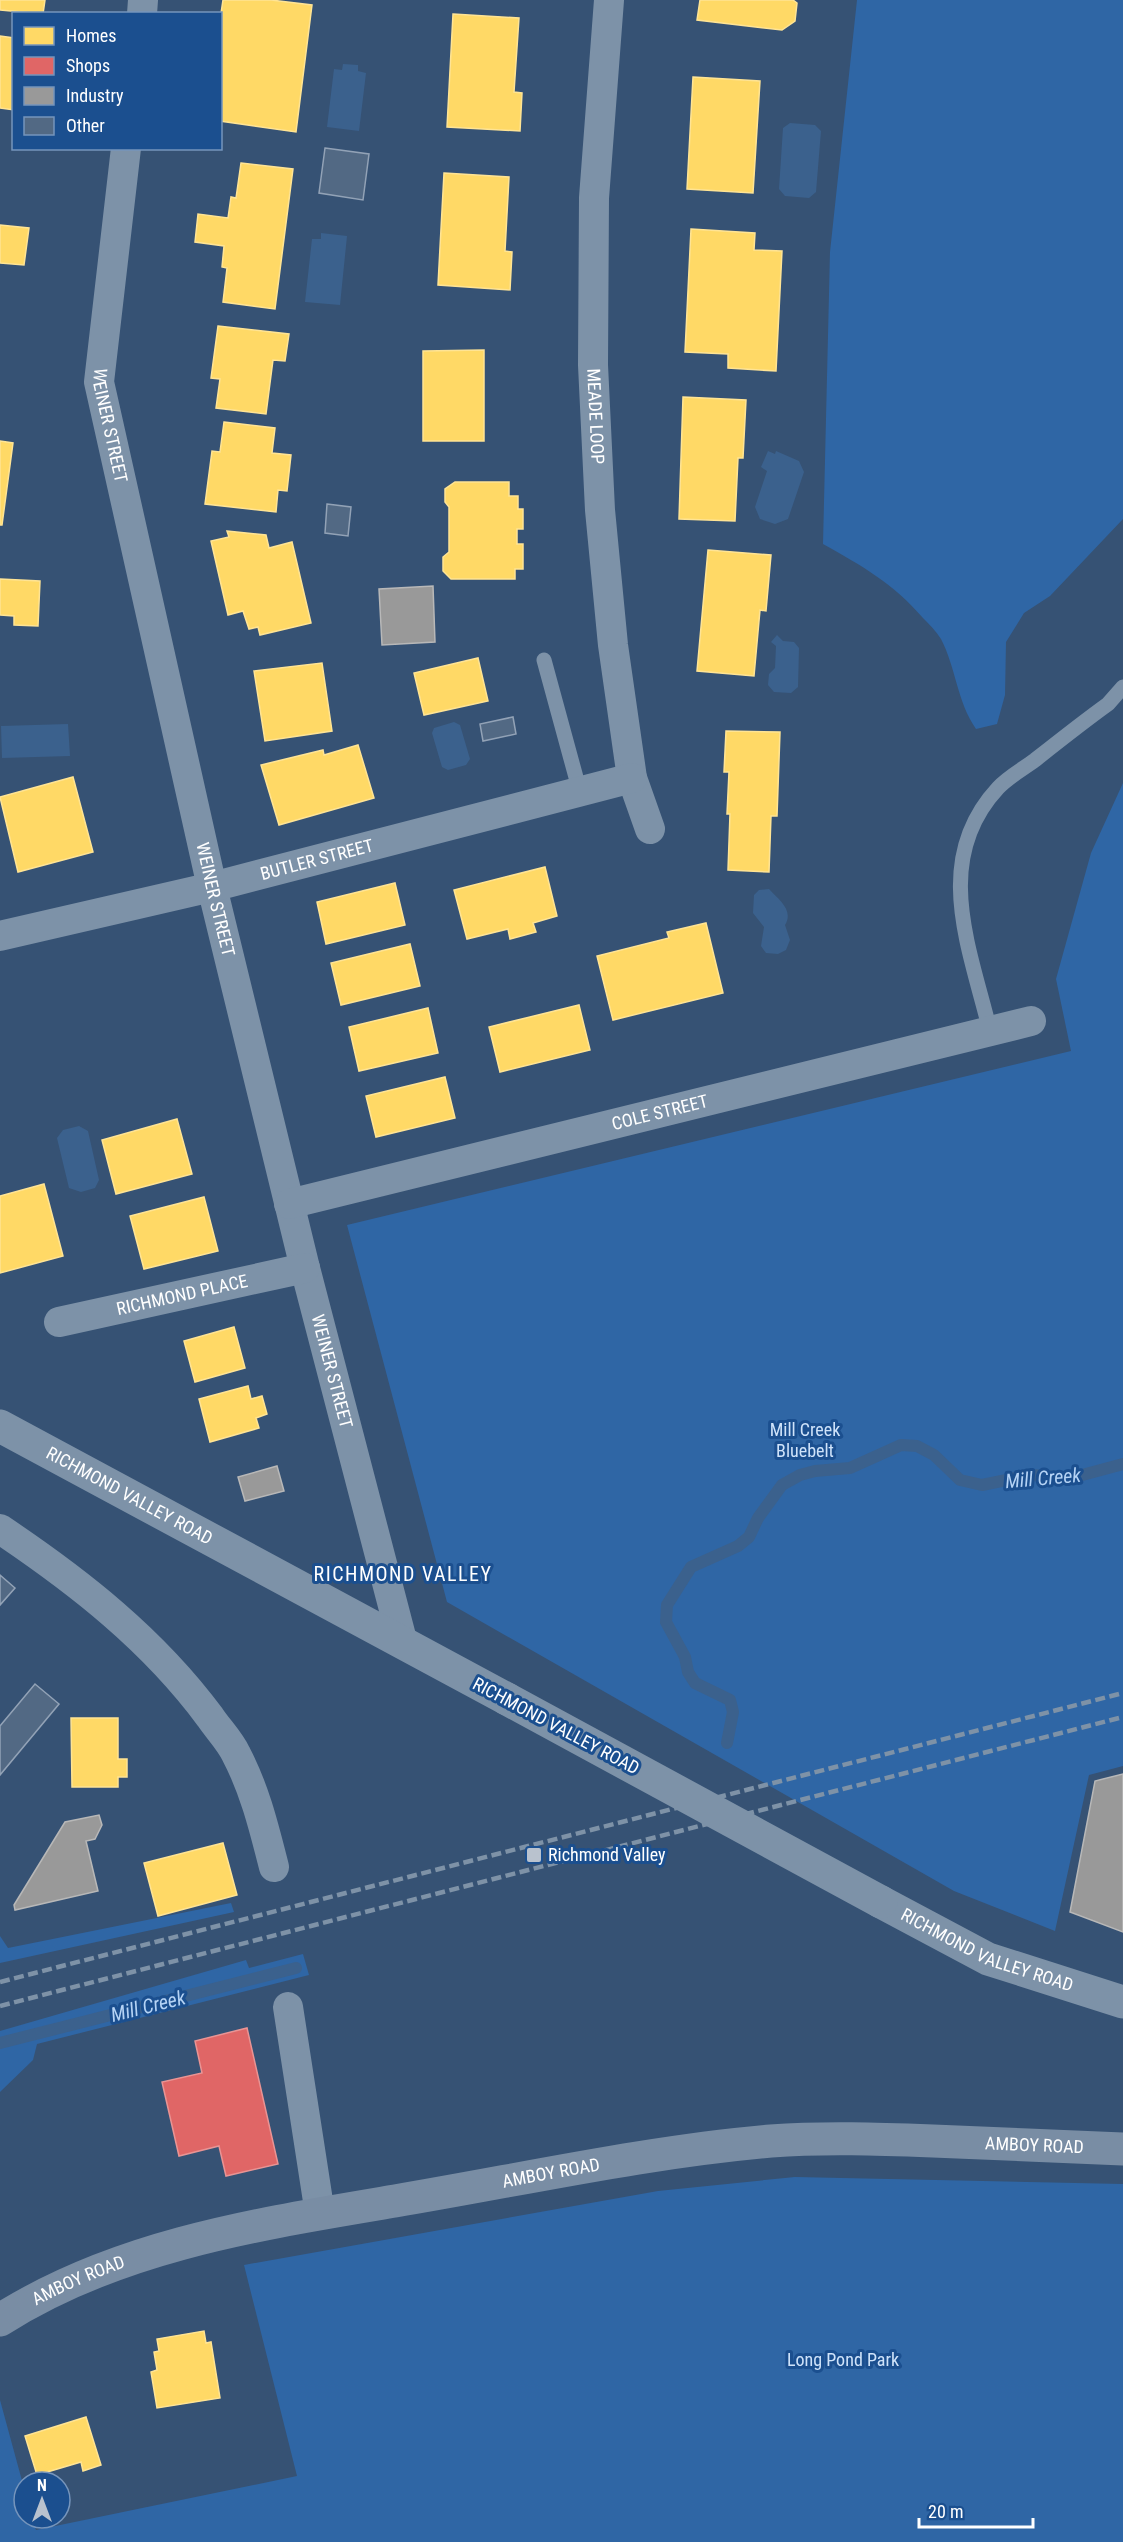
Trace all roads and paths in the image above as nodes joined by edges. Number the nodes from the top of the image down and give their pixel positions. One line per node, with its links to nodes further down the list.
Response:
1 (609, 0): 5 (street, MEADE LOOP)
2 (126, 150): 8 (street, WEINER STREET)
3 (544, 660): 6 (lane)
4 (1123, 687): 11 (lane)
5 (632, 778): 6 (street, BUTLER STREET); 7 (street, MEADE LOOP)
6 (580, 792): 8 (street, BUTLER STREET)
7 (650, 830)
8 (212, 887): 9 (street, BUTLER STREET); 12 (street, WEINER STREET)
9 (0, 936)
10 (1031, 1021): 11 (street, COLE STREET)
11 (990, 1031): 12 (street, COLE STREET)
12 (289, 1204): 13 (street, WEINER STREET)
13 (305, 1268): 14 (street, RICHMOND PLACE); 17 (street, WEINER STREET)
14 (59, 1322)
15 (0, 1426): 17 (street, RICHMOND VALLEY ROAD)
16 (0, 1529): 18 (street)
17 (402, 1644): 19 (street, RICHMOND VALLEY ROAD, bridge)
18 (274, 1867)
19 (1123, 2002)
20 (288, 2007): 22 (street)
21 (1123, 2149): 22 (main road, AMBOY ROAD)
22 (320, 2214): 23 (main road, AMBOY ROAD)
23 (0, 2320)

